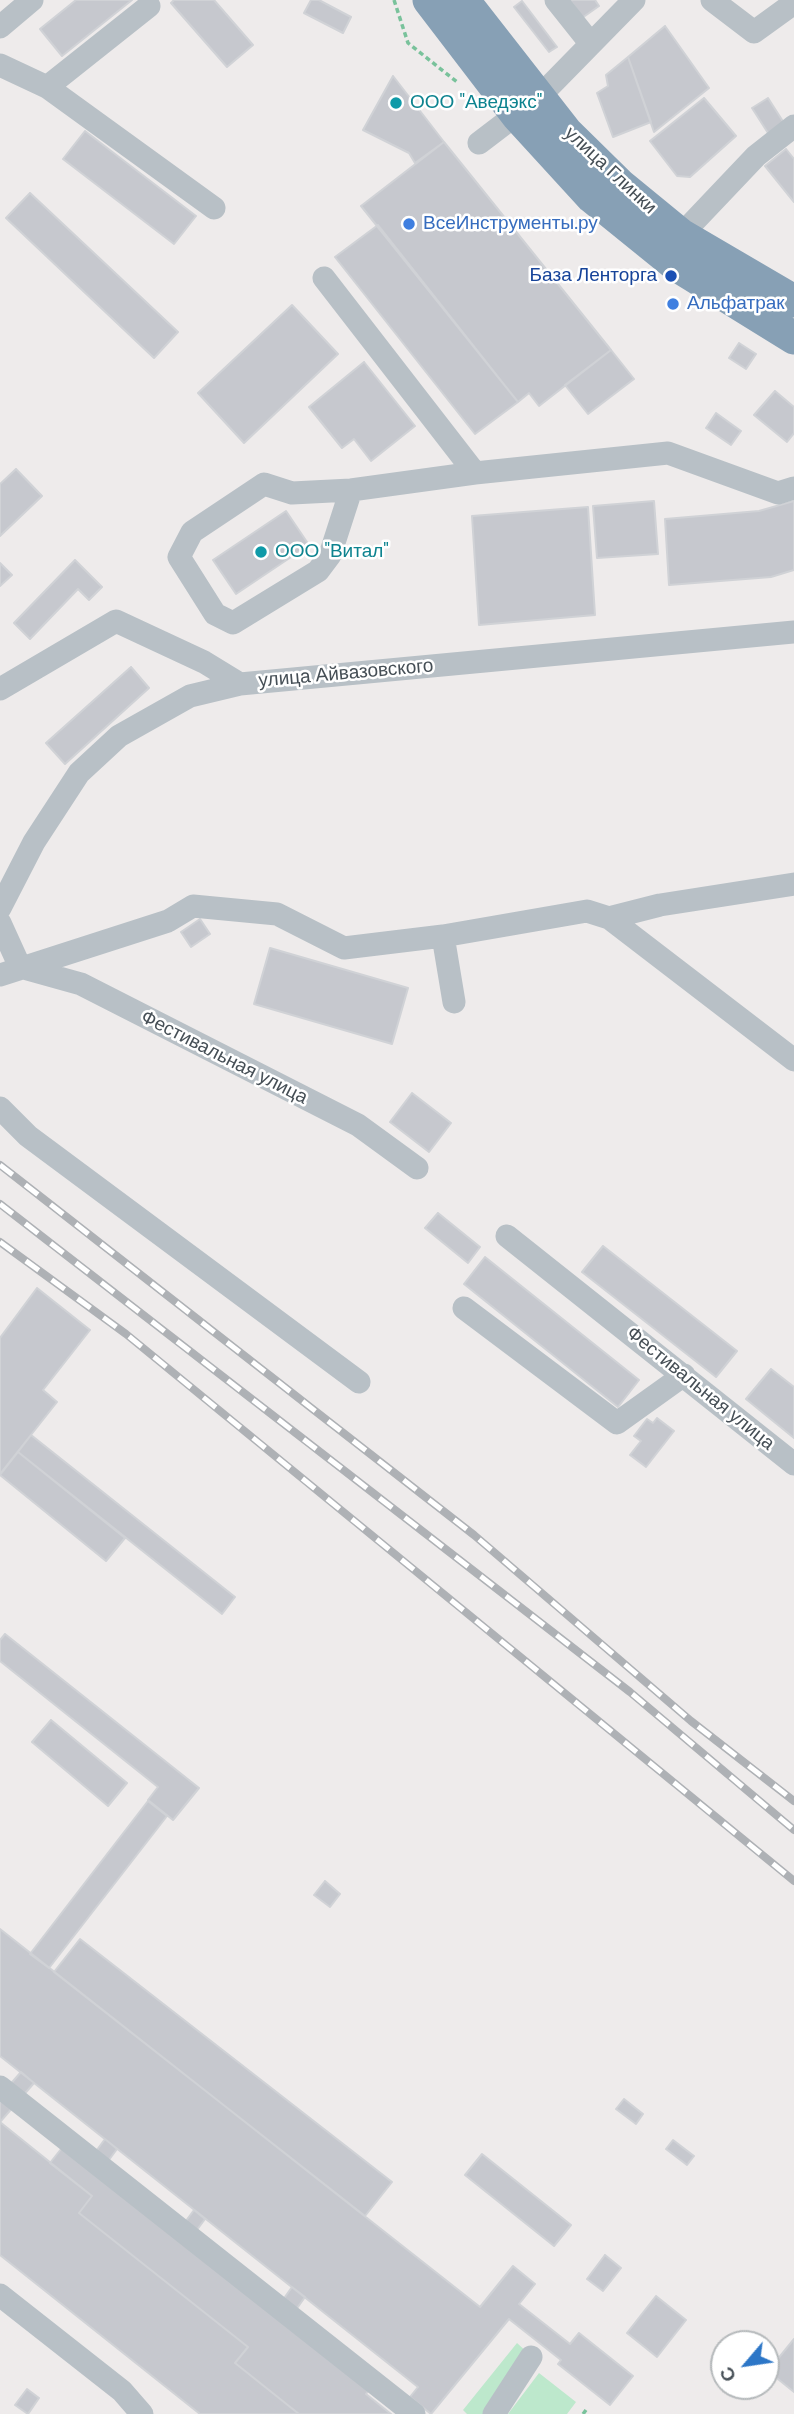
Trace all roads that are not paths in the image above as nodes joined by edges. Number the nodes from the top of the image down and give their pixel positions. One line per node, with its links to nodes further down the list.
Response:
1 (32, 0): 9 (street)
2 (429, 0): 13 (highway, улица Глинки)
3 (463, 0): 13 (highway, улица Глинки)
4 (556, 0): 10 (street)
5 (634, 0): 10 (street)
6 (712, 0): 7 (street)
7 (794, 3)
8 (149, 6): 12 (street)
9 (0, 27)
10 (590, 44): 13 (street)
11 (0, 65): 12 (street)
12 (47, 88): 16 (street)
13 (527, 106): 15 (street); 17 (highway, улица Глинки); 20 (highway, улица Глинки)
14 (794, 127): 17 (street)
15 (479, 143)
16 (214, 208)
17 (681, 235): 19 (highway, улица Глинки)
18 (324, 278): 21 (street)
19 (794, 302)
20 (794, 338)
21 (475, 473): 22 (street); 23 (street)
22 (794, 488)
23 (351, 490): 23 (street)
24 (794, 632): 25 (street, улица Айвазовского)
25 (240, 684): 26 (street); 28 (street, улица Айвазовского)
26 (0, 689)
27 (794, 884): 29 (street)
28 (0, 908)
29 (608, 918): 31 (street); 34 (street)
30 (0, 923): 32 (street)
31 (443, 936): 32 (street); 33 (street)
32 (10, 971): 36 (street, Фестивальная улица)
33 (454, 1002)
34 (794, 1060)
35 (0, 1108): 40 (street)
36 (418, 1168)
37 (507, 1236): 39 (street, Фестивальная улица)
38 (464, 1308): 39 (street)
39 (684, 1375): 41 (street, Фестивальная улица)
40 (359, 1382)
41 (794, 1464)
42 (0, 2087): 46 (street)
43 (0, 2295): 45 (street)
44 (531, 2357): 47 (street)
45 (142, 2414)
46 (414, 2414)
47 (494, 2414)

